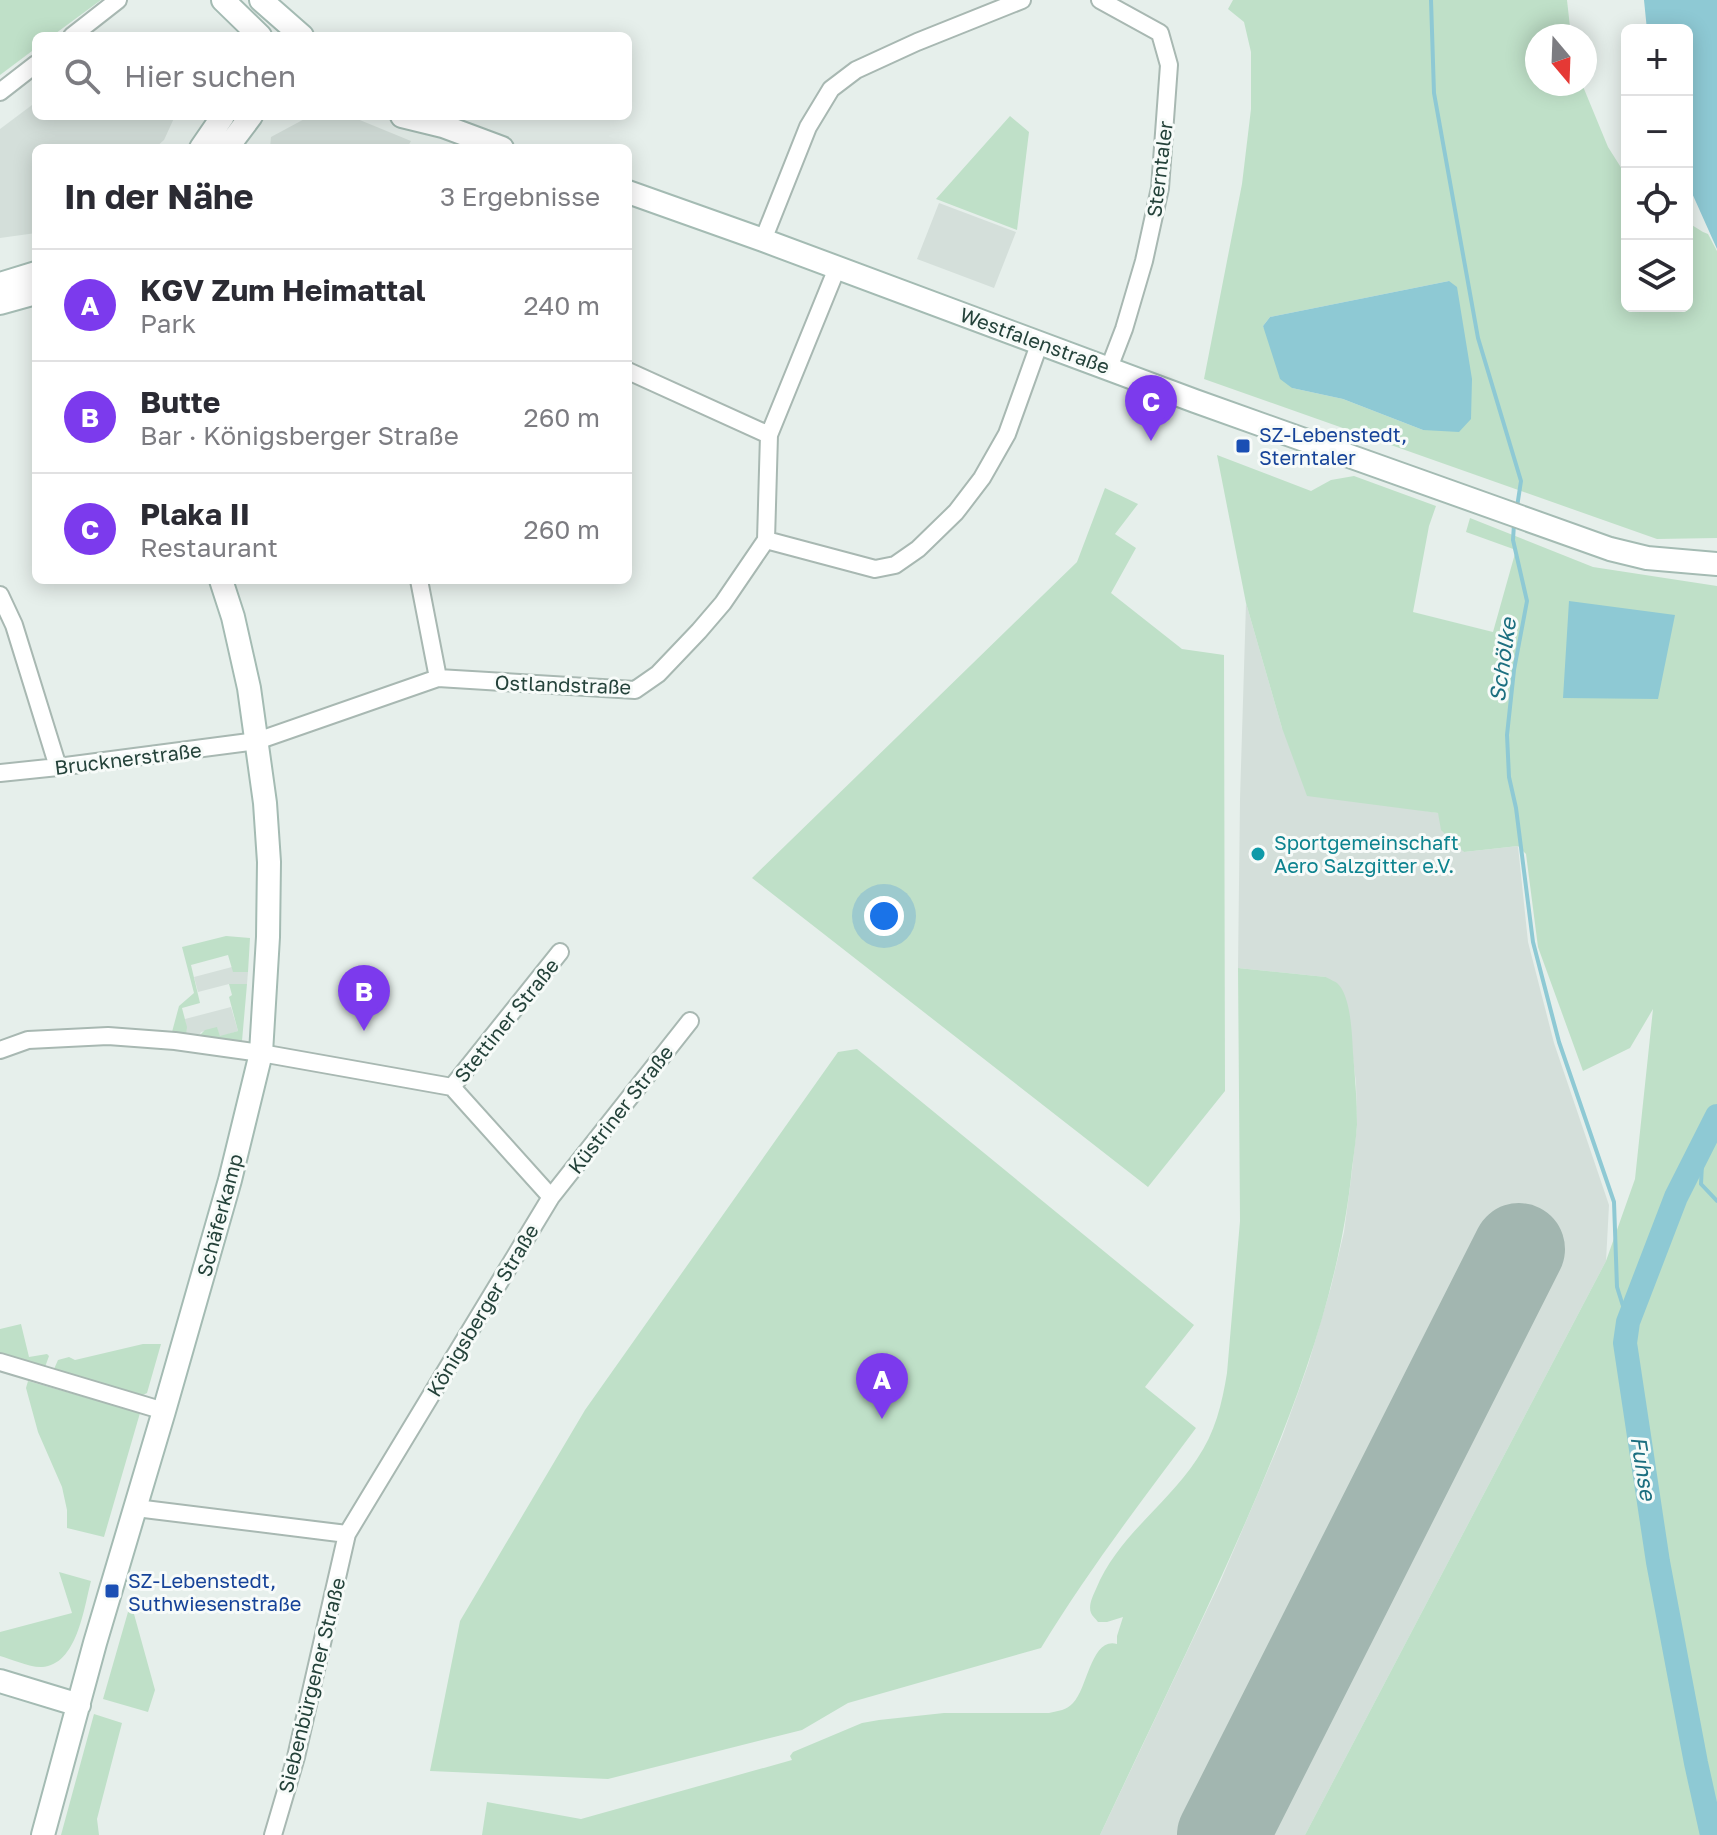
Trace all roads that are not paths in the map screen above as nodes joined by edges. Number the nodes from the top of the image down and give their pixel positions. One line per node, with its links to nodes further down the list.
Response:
1 (118, 0): 6 (street)
2 (223, 0): 7 (street)
3 (261, 0): 8 (street)
4 (1022, 0): 18 (street)
5 (1100, 0): 24 (street, Sterntaler)
6 (77, 32)
7 (256, 32)
8 (293, 32)
9 (32, 67): 10 (street)
10 (0, 92)
11 (220, 120): 14 (street)
12 (248, 120): 15 (street)
13 (434, 121): 16 (street)
14 (204, 144)
15 (230, 144)
16 (492, 144)
17 (632, 193): 18 (street, Westfalenstraße)
18 (763, 240): 19 (street, Westfalenstraße)
19 (837, 268): 23 (street, Westfalenstraße); 26 (street)
20 (32, 274): 21 (street)
21 (0, 285): 22 (street)
22 (32, 292)
23 (1040, 342): 24 (street, Westfalenstraße); 27 (street)
24 (1109, 368): 28 (street, Westfalenstraße)
25 (632, 373): 26 (street)
26 (769, 435): 27 (street)
27 (766, 540): 32 (street, Ostlandstraße)
28 (1717, 564)
29 (222, 584): 33 (street, Schäferkamp)
30 (420, 584): 32 (street)
31 (0, 595): 34 (street)
32 (438, 678): 33 (street, Ostlandstraße)
33 (257, 741): 34 (street, Brucknerstraße); 39 (street, Schäferkamp)
34 (58, 767): 35 (street, Brucknerstraße)
35 (0, 773)
36 (560, 952): 40 (street, Stettiner Straße)
37 (690, 1021): 41 (street, Küstriner Straße)
38 (0, 1050): 39 (street)
39 (261, 1053): 40 (street); 43 (street, Schäferkamp)
40 (452, 1087): 41 (street)
41 (551, 1197): 45 (street, Königsberger Straße)
42 (0, 1362): 43 (street)
43 (164, 1411): 44 (street, Schäferkamp)
44 (136, 1508): 45 (street); 47 (street, Schäferkamp)
45 (347, 1534): 49 (street, Siebenbürgener Straße)
46 (0, 1681): 47 (street)
47 (79, 1705): 48 (street, Schäferkamp)
48 (43, 1835)
49 (273, 1835)

